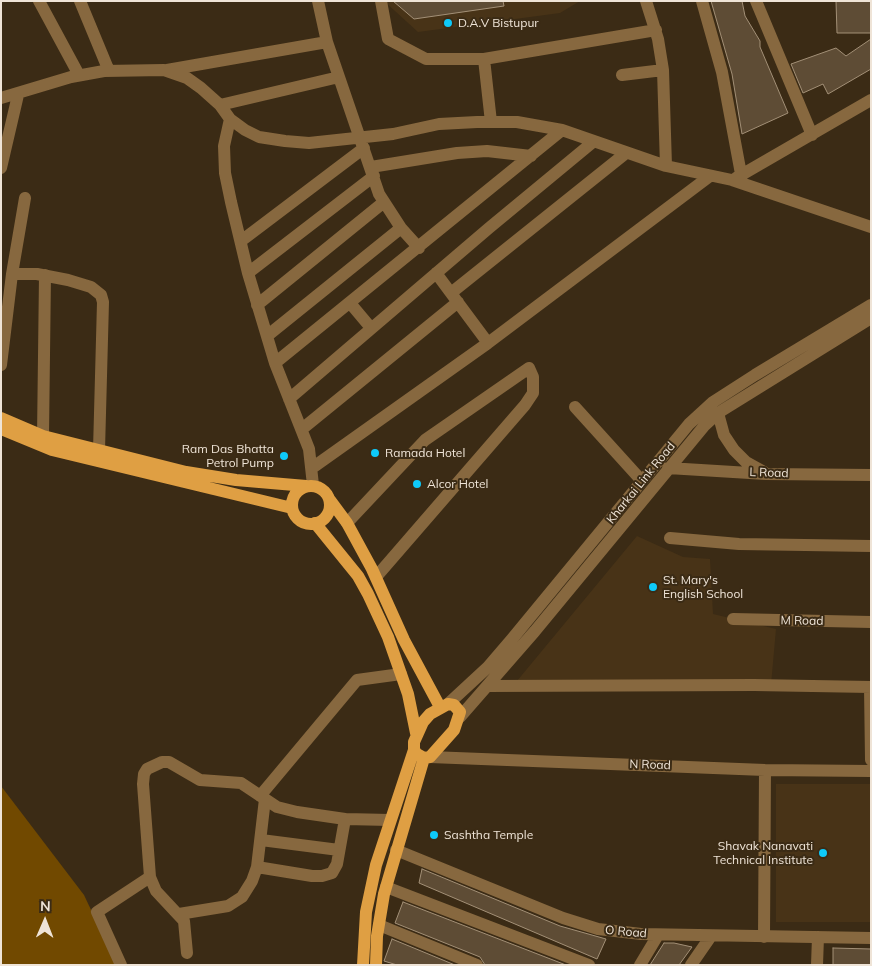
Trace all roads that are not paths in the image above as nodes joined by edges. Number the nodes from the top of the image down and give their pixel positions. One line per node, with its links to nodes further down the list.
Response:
1 (39, 1): 15 (street)
2 (80, 1): 13 (street)
3 (318, 1): 9 (street)
4 (381, 1): 10 (street)
5 (646, 1): 8 (street)
6 (702, 1): 34 (street)
7 (756, 1): 24 (street)
8 (656, 30): 10 (street); 12 (street)
9 (327, 42): 11 (street); 16 (street)
10 (484, 59): 22 (street)
11 (164, 70): 13 (street); 20 (street)
12 (663, 70): 14 (street); 30 (street)
13 (109, 71): 15 (street)
14 (622, 75)
15 (79, 76): 17 (street)
16 (339, 77): 20 (street); 25 (street)
17 (18, 95): 18 (street); 31 (street)
18 (1, 98)
19 (871, 100): 24 (street)
20 (220, 105): 21 (street)
21 (230, 119): 25 (street); 39 (street)
22 (491, 122): 23 (street); 25 (street)
23 (562, 130): 26 (street); 29 (street)
24 (812, 135): 34 (street)
25 (359, 136): 27 (street)
26 (593, 142): 28 (street); 42 (street)
27 (364, 148): 32 (street); 39 (street)
28 (626, 153): 30 (street); 45 (street)
29 (531, 156): 32 (street); 40 (street)
30 (666, 166): 33 (street)
31 (1, 168)
32 (373, 172): 36 (street); 41 (street)
33 (710, 176): 34 (street); 52 (street)
34 (736, 177): 37 (street)
35 (25, 198): 43 (street)
36 (384, 202): 38 (street); 47 (street)
37 (871, 227)
38 (401, 228): 40 (street); 51 (street)
39 (241, 241): 41 (street)
40 (419, 248): 46 (street)
41 (248, 273): 47 (street)
42 (436, 273): 45 (street); 50 (street)
43 (12, 274): 44 (street); 54 (street)
44 (45, 275): 61 (street); 62 (street)
45 (454, 298): 52 (street); 60 (street)
46 (350, 303): 50 (street); 53 (street)
47 (257, 305): 51 (street)
48 (871, 305): 67 (street, Kharkai Link Road)
49 (871, 318): 57 (street)
50 (371, 328): 55 (street)
51 (267, 336): 53 (street)
52 (488, 343): 63 (street)
53 (275, 363): 55 (street)
54 (1, 365)
55 (289, 399): 60 (street)
56 (575, 407): 67 (street)
57 (718, 413): 64 (street); 65 (street)
58 (1, 418): 61 (main road)
59 (1, 429): 70 (main road)
60 (302, 429): 63 (street)
61 (43, 436): 62 (main road)
62 (99, 450): 68 (main road)
63 (312, 468): 68 (street)
64 (668, 468): 65 (street, L Road); 79 (street)
65 (766, 474): 66 (street, L Road)
66 (871, 475)
67 (642, 481): 81 (street, Kharkai Link Road)
68 (310, 486): 69 (main road); 70 (main road)
69 (330, 500): 71 (main road); 72 (main road)
70 (292, 508): 72 (main road)
71 (347, 523): 75 (main road); 75 (street)
72 (315, 524): 78 (main road)
73 (670, 538): 74 (street)
74 (871, 546)
75 (376, 577): 81 (main road)
76 (733, 619): 77 (street, M Road)
77 (871, 622)
78 (401, 674): 83 (main road); 88 (street)
79 (487, 686): 80 (street); 82 (street)
80 (870, 687): 85 (street)
81 (444, 706): 82 (main road); 83 (main road)
82 (460, 717): 84 (main road)
83 (416, 732): 84 (main road)
84 (423, 755): 86 (street, N Road); 90 (main road); 93 (main road)
85 (871, 760)
86 (765, 770): 87 (street, N Road); 101 (street)
87 (871, 771)
88 (262, 798): 89 (street); 91 (street); 95 (street)
89 (345, 819): 90 (street); 92 (street)
90 (390, 820): 106 (main road)
91 (261, 840): 92 (street); 94 (street)
92 (340, 850): 94 (street)
93 (396, 850): 96 (main road); 99 (street, O Road)
94 (257, 867): 97 (street)
95 (150, 877): 97 (street); 105 (street)
96 (386, 887): 98 (main road); 109 (street)
97 (179, 914): 104 (street)
98 (379, 925): 107 (main road); 108 (street)
99 (658, 935): 100 (street, O Road); 110 (street)
100 (711, 936): 101 (street, O Road); 111 (street)
101 (764, 937): 102 (street, O Road)
102 (818, 937): 103 (street, O Road); 112 (street)
103 (871, 938)
104 (187, 953)
105 (121, 965)
106 (363, 965)
107 (376, 965)
108 (478, 965)
109 (589, 965)
110 (640, 965)
111 (691, 965)
112 (817, 965)

